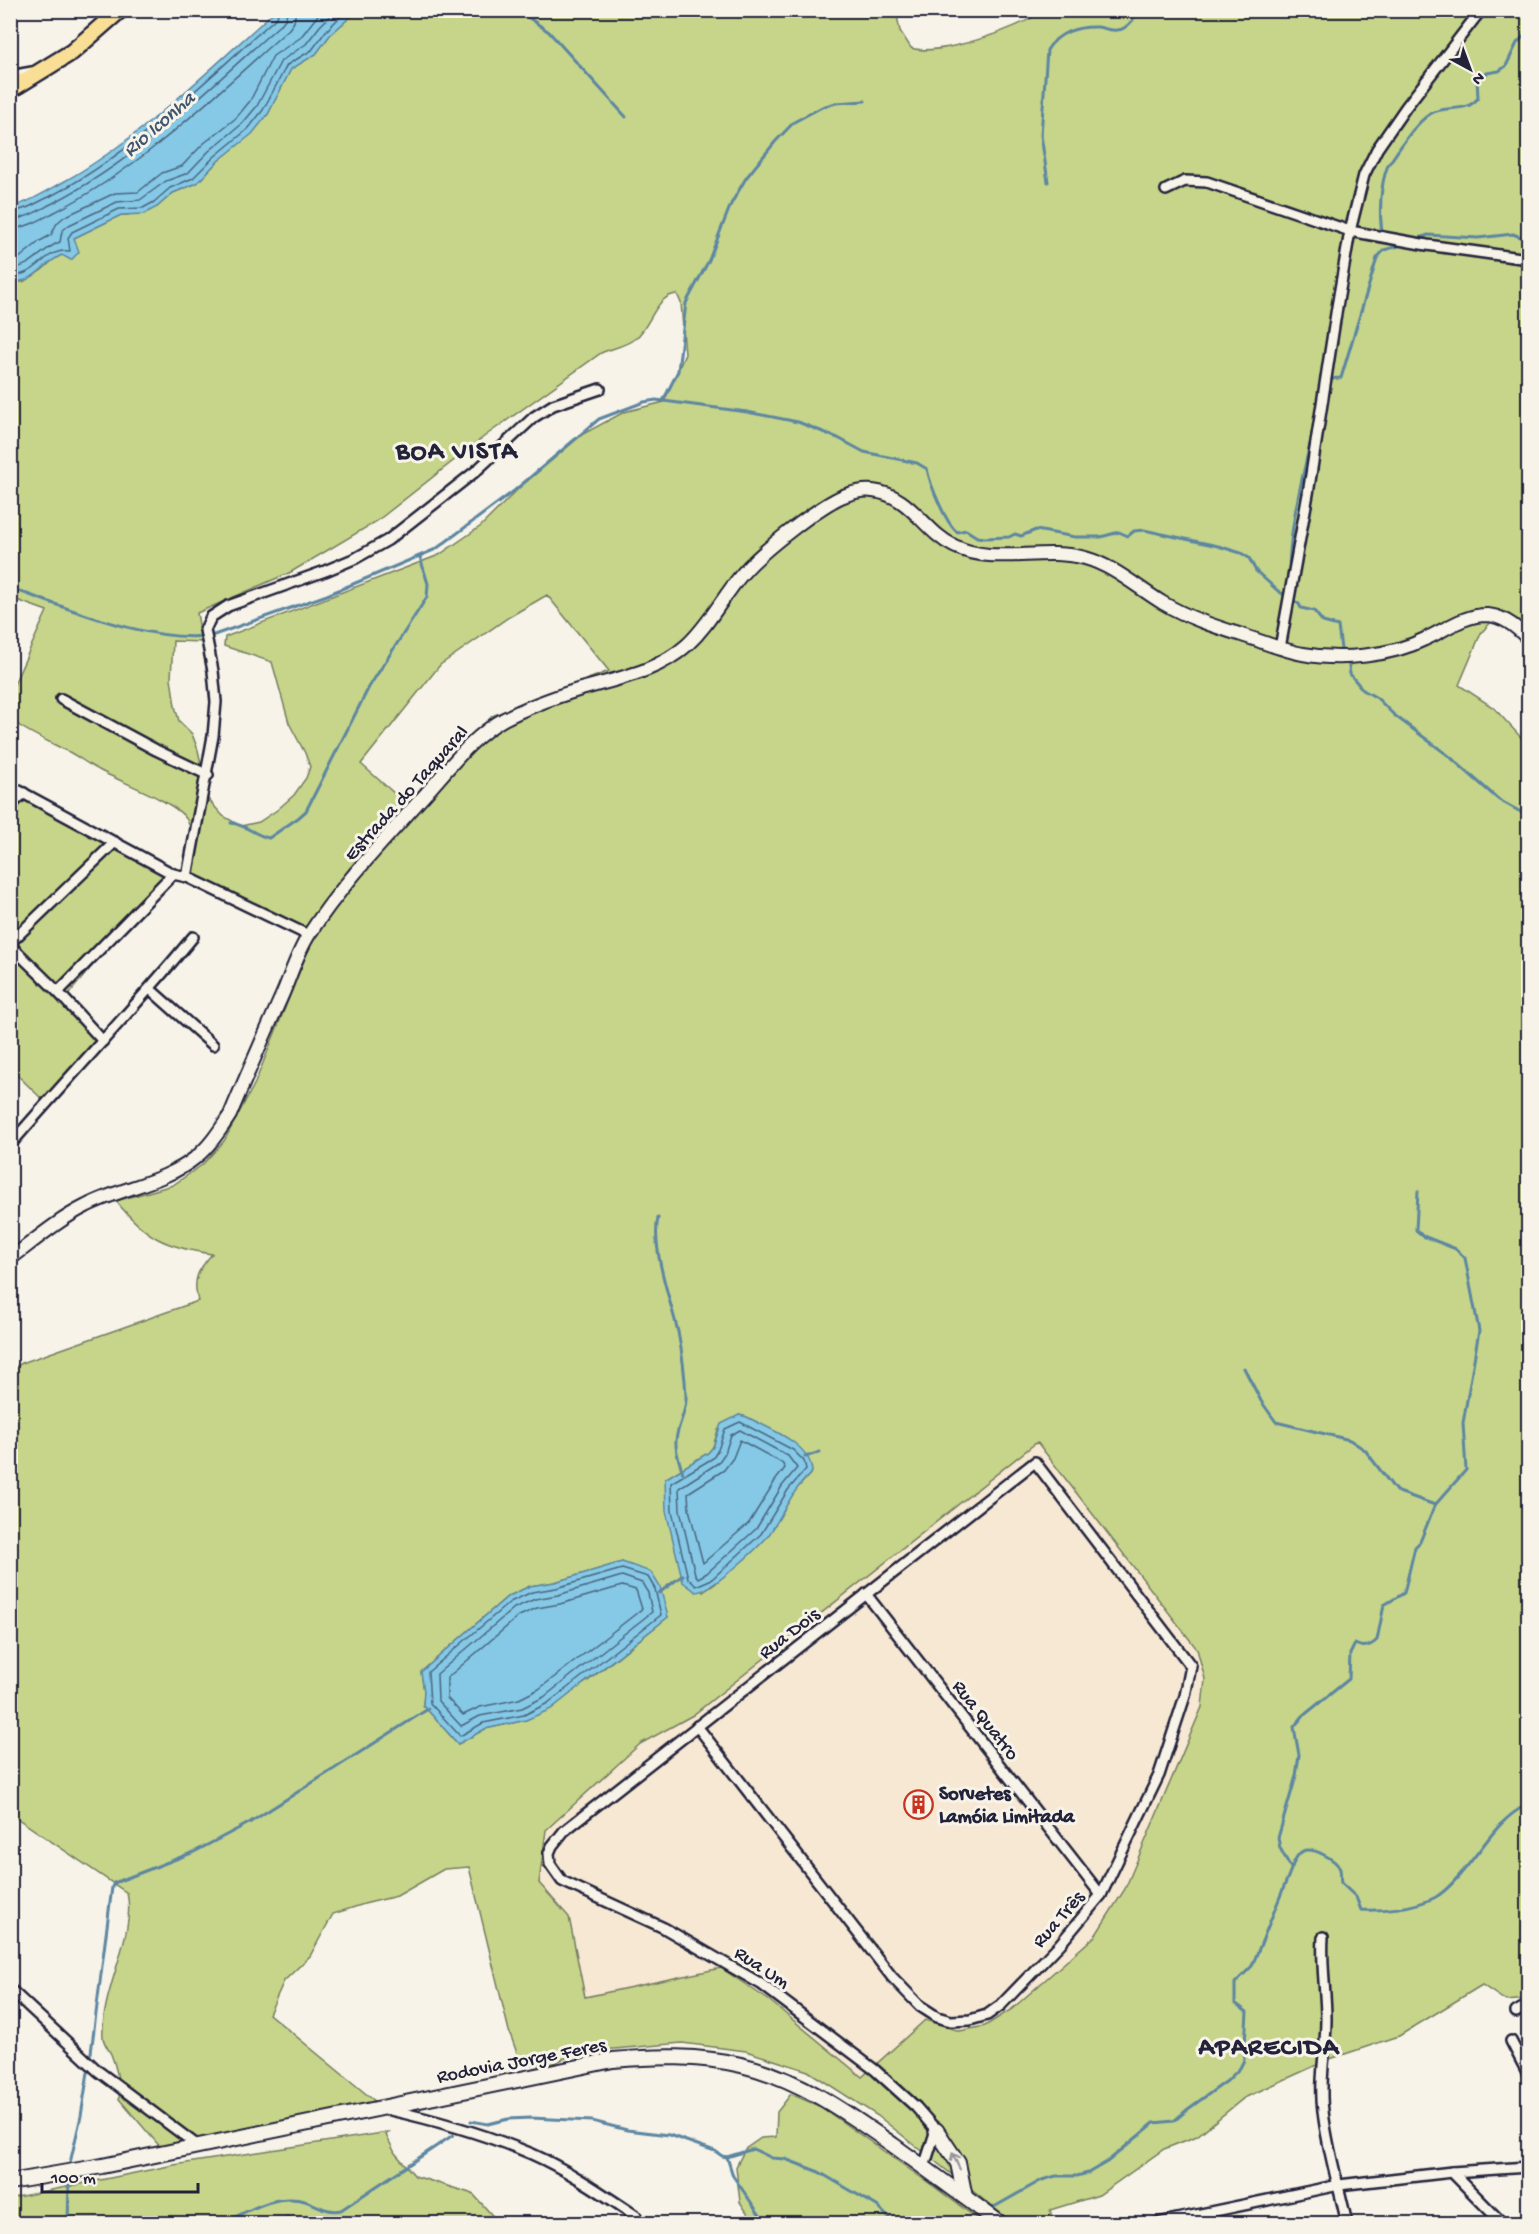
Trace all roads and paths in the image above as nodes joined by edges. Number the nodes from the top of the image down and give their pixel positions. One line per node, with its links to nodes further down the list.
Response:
1 (120, 10): 3 (main road)
2 (1481, 10): 7 (street)
3 (45, 70): 4 (street); 5 (main road)
4 (10, 76)
5 (10, 90)
6 (1166, 190): 7 (street)
7 (1350, 231): 8 (street); 11 (street)
8 (1528, 259)
9 (600, 389): 13 (street)
10 (1528, 639): 11 (street, Estrada do Taquaral)
11 (1280, 648): 20 (street, Estrada do Taquaral)
12 (61, 699): 13 (street)
13 (208, 775): 19 (street)
14 (10, 786): 15 (street)
15 (24, 793): 16 (street); 17 (street)
16 (10, 806)
17 (115, 842): 18 (street); 22 (street)
18 (173, 874): 19 (street); 24 (street)
19 (187, 877): 20 (street)
20 (308, 935): 28 (street, Estrada do Taquaral)
21 (193, 938): 23 (street)
22 (10, 944): 24 (street)
23 (150, 989): 25 (street); 26 (street)
24 (58, 992): 25 (street)
25 (103, 1041): 27 (street)
26 (213, 1045)
27 (10, 1146)
28 (10, 1259)
29 (1035, 1462): 30 (street, Rua Dois); 33 (street, Rua Três)
30 (866, 1594): 31 (street, Rua Dois); 33 (street, Rua Quatro)
31 (697, 1726): 32 (street, Rua Dois); 33 (street, Rua Três)
32 (564, 1831): 41 (street, Rua Um)
33 (1101, 1895)
34 (1323, 1936): 47 (street)
35 (10, 1989): 42 (street)
36 (1528, 2005): 37 (street)
37 (1515, 2012)
38 (1511, 2041): 39 (street)
39 (1528, 2074)
40 (380, 2108): 42 (main road, Rodovia Jorge Feres); 43 (main road, Rodovia Jorge Feres); 49 (street)
41 (936, 2130): 43 (street); 48 (main road, one-way to 41)
42 (198, 2146): 46 (main road, Rodovia Jorge Feres)
43 (924, 2167): 48 (main road, Rodovia Jorge Feres)
44 (1528, 2167): 45 (street)
45 (1452, 2172): 47 (street); 53 (street)
46 (10, 2182)
47 (1339, 2185): 51 (street); 52 (street)
48 (965, 2197): 50 (main road, Rodovia Jorge Feres)
49 (636, 2216)
50 (1000, 2223)
51 (1153, 2223)
52 (1347, 2223)
53 (1503, 2223)

